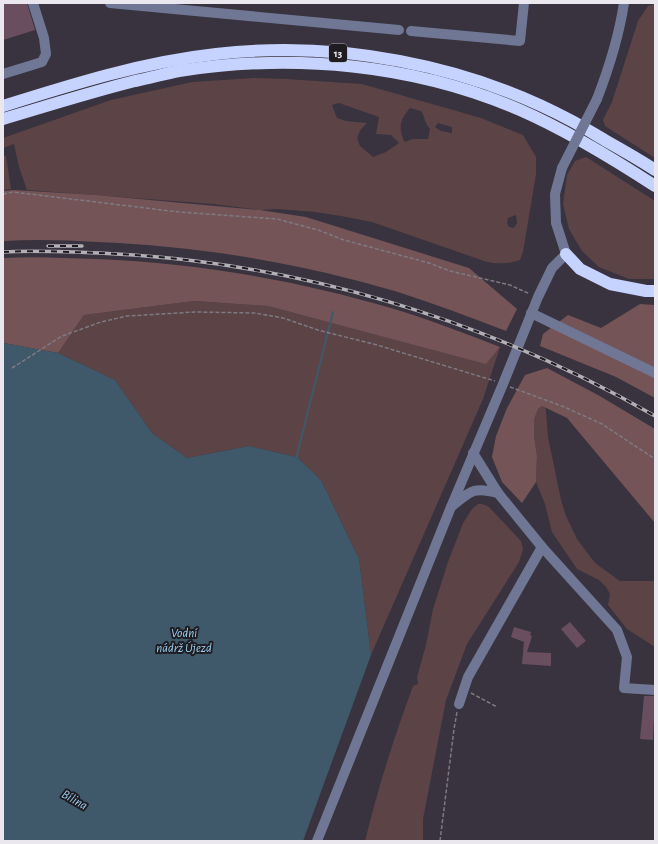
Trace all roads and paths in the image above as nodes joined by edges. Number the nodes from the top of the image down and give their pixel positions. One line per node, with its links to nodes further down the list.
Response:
1 (33, 3): 9 (street)
2 (110, 3): 7 (street)
3 (524, 3): 8 (street)
4 (624, 3): 6 (street)
5 (628, 3): 6 (street)
6 (622, 15): 15 (street, bridge)
7 (399, 30)
8 (411, 31)
9 (3, 74)
10 (3, 106): 12 (highway, 13)
11 (3, 119): 13 (highway, 13)
12 (655, 170)
13 (655, 186)
14 (3, 194): 17 (path)
15 (566, 254): 16 (highway); 17 (street)
16 (655, 291)
17 (538, 297): 18 (street)
18 (531, 313): 20 (street); 21 (street)
19 (12, 368): 21 (path)
20 (655, 373)
21 (503, 384): 22 (street); 23 (path)
22 (474, 453): 24 (street); 25 (street)
23 (655, 459)
24 (498, 492): 25 (street); 26 (street)
25 (451, 507): 31 (street)
26 (542, 547): 27 (street); 28 (street)
27 (464, 689): 29 (street); 30 (path)
28 (655, 690)
29 (458, 704): 32 (path)
30 (497, 707)
31 (317, 841)
32 (440, 841)

